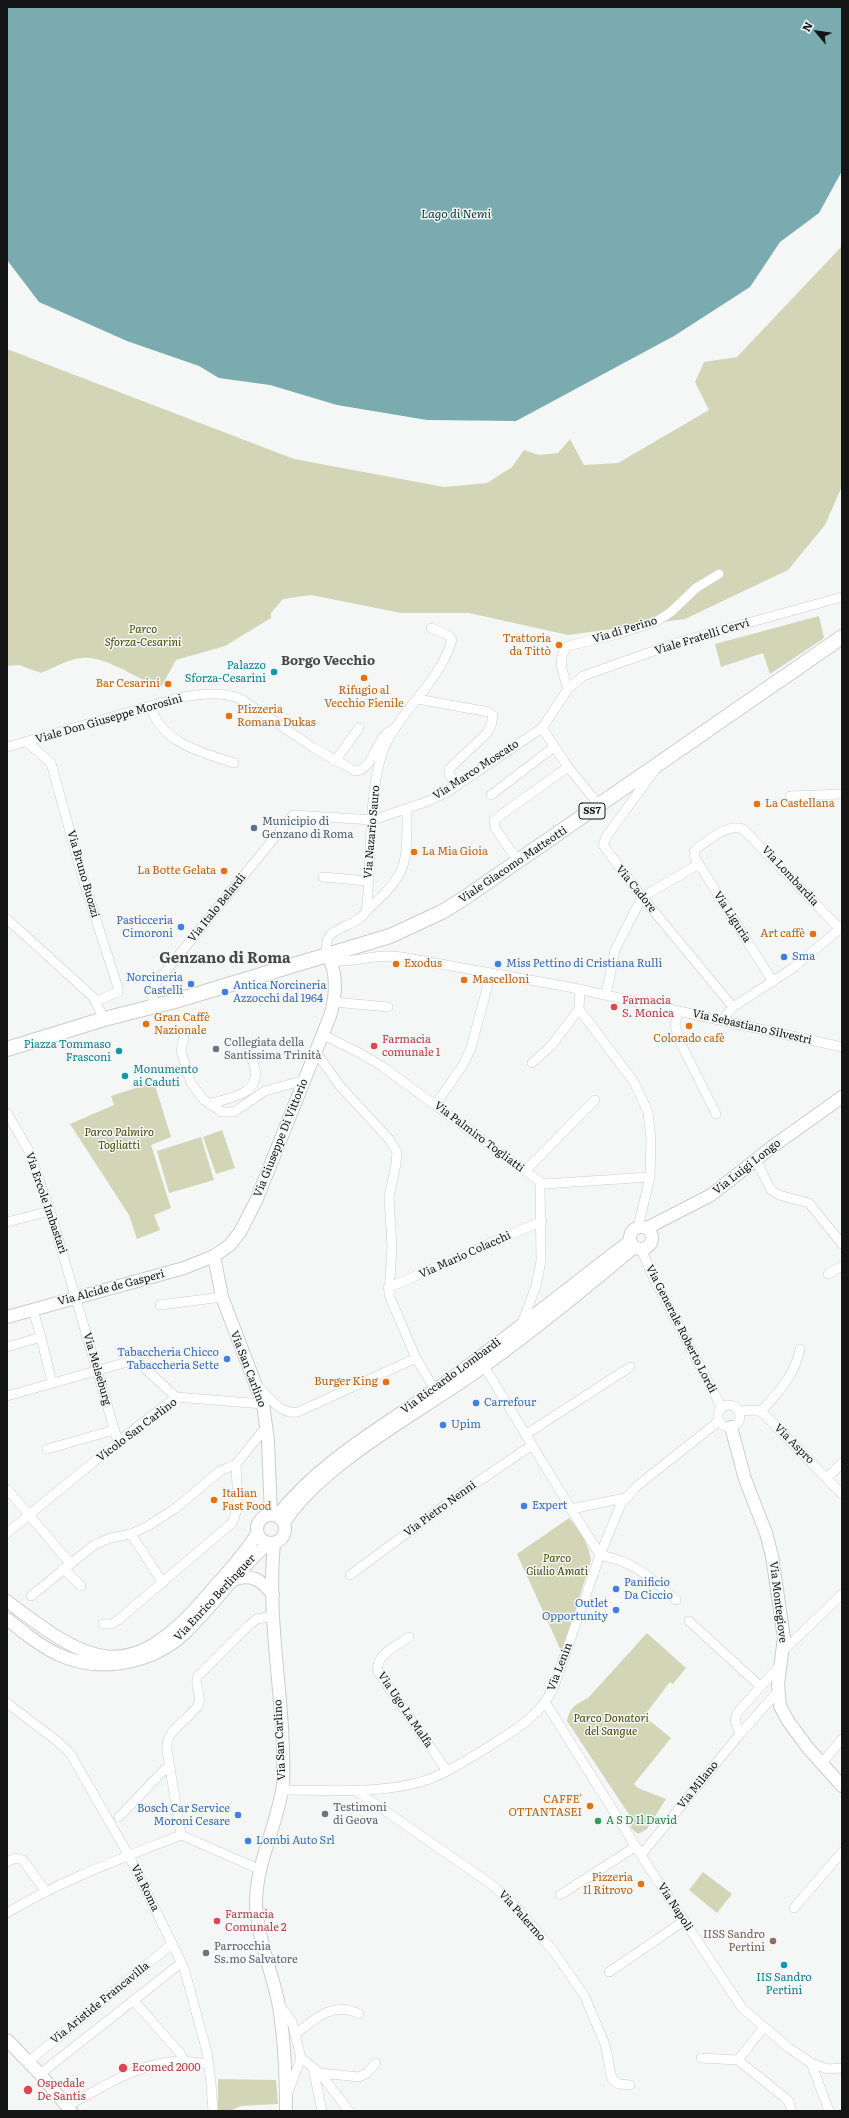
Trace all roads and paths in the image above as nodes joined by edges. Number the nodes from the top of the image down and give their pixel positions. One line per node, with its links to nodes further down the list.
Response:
1 (719, 574): 5 (street, Via di Perino)
2 (842, 597): 5 (street, Viale Fratelli Cervi)
3 (431, 628): 6 (street)
4 (842, 637): 16 (main road, Viale Giacomo Matteotti / SS7)
5 (568, 689): 9 (street, Viale Fratelli Cervi)
6 (417, 698): 10 (street); 18 (street)
7 (150, 706): 11 (street, Viale Don Giuseppe Morosini); 14 (street, Viale Don Giuseppe Morosini); 15 (street)
8 (359, 728): 14 (street)
9 (542, 728): 13 (street); 18 (street, Via Marco Moscato)
10 (391, 730): 14 (street); 24 (street, Via Nazario Sauro)
11 (27, 742): 12 (street, Viale Don Giuseppe Morosini); 39 (street, Via Bruno Buozzi)
12 (7, 747)
13 (554, 747): 17 (street); 20 (street)
14 (335, 761)
15 (234, 763)
16 (658, 765): 22 (main road, Viale Giacomo Matteotti / SS7); 30 (street, Via Cadore)
17 (568, 767): 22 (street); 26 (street)
18 (455, 786): 23 (street, Via Marco Moscato)
19 (842, 794): 21 (street)
20 (491, 795)
21 (790, 796)
22 (599, 805): 26 (main road, Viale Giacomo Matteotti / SS7)
23 (407, 809): 24 (street, Via Marco Moscato); 31 (street)
24 (373, 820): 29 (street, Via Nazario Sauro); 41 (street, Via Italo Belardi)
25 (694, 852): 27 (street, Via Liguria); 33 (street, Via Lombardia)
26 (518, 861): 34 (main road, Viale Giacomo Matteotti / SS7)
27 (699, 864): 30 (street); 36 (street, Via Liguria)
28 (323, 877): 29 (street)
29 (368, 881): 31 (street, Via Nazario Sauro)
30 (642, 897): 38 (street); 43 (street, Via Cadore)
31 (366, 911): 34 (street)
32 (7, 919): 39 (street)
33 (841, 928): 36 (street)
34 (329, 958): 35 (street, Via Sebastiano Silvestri); 40 (main road, Via Giuseppe Di Vittorio); 41 (main road, SS7)
35 (491, 973): 37 (street, Via Sebastiano Silvestri); 59 (street)
36 (773, 982): 43 (street)
37 (580, 989): 38 (street, Via Sebastiano Silvestri); 44 (street)
38 (606, 995): 45 (street, Via Sebastiano Silvestri)
39 (97, 1001): 46 (street)
40 (334, 1002): 42 (street); 49 (main road, Via Giuseppe Di Vittorio)
41 (154, 1006): 46 (main road, SS7)
42 (388, 1007)
43 (733, 1008): 47 (street)
44 (579, 1009): 54 (street); 65 (street)
45 (678, 1010): 47 (street, Via Sebastiano Silvestri); 62 (street)
46 (104, 1019): 51 (main road, SS7)
47 (722, 1020): 50 (street, Via Sebastiano Silvestri)
48 (185, 1031): 58 (street)
49 (323, 1035): 52 (main road, Via Giuseppe Di Vittorio); 59 (street, Via Palmiro Togliatti)
50 (842, 1047)
51 (7, 1049)
52 (316, 1052): 55 (main road, Via Giuseppe Di Vittorio); 76 (street)
53 (246, 1053): 58 (street)
54 (532, 1063)
55 (305, 1080): 58 (street); 73 (main road, Via Giuseppe Di Vittorio)
56 (842, 1097): 70 (main road, Via Luigi Longo)
57 (595, 1100): 64 (street)
58 (209, 1104)
59 (436, 1104): 64 (street, Via Palmiro Togliatti)
60 (842, 1106): 63 (main road, Via Luigi Longo)
61 (7, 1113): 67 (street, Via Ercole Imbastari)
62 (716, 1114)
63 (759, 1166): 70 (main road, Via Luigi Longo); 71 (street)
64 (525, 1171): 66 (street, Via Palmiro Togliatti)
65 (650, 1177): 66 (street); 70 (street)
66 (540, 1182): 68 (street)
67 (50, 1211): 69 (street); 77 (street, Via Ercole Imbastari)
68 (542, 1221): 76 (street, Via Mario Colacchi); 82 (street)
69 (7, 1222)
70 (646, 1230): 72 (main road); 72 (main road)
71 (842, 1244)
72 (636, 1246): 82 (main road, Via Riccardo Lombardi); 87 (main road, Via Riccardo Lombardi); 96 (street, Via Generale Roberto Lordi)
73 (214, 1256): 77 (main road, Via Alcide de Gasperi); 78 (main road, Via San Carlino)
74 (842, 1266): 75 (street)
75 (828, 1274)
76 (388, 1288): 86 (street)
77 (76, 1297): 80 (main road, Via Alcide de Gasperi); 89 (street, Via Melseburg)
78 (222, 1297): 79 (street); 91 (main road, Via San Carlino)
79 (160, 1305)
80 (33, 1310): 81 (main road, Via Alcide de Gasperi); 83 (street)
81 (7, 1317)
82 (521, 1326): 92 (main road, Via Riccardo Lombardi)
83 (41, 1337): 84 (street); 90 (street)
84 (7, 1347)
85 (800, 1349): 98 (street)
86 (416, 1358): 91 (street); 92 (street)
87 (484, 1366): 103 (street); 115 (main road, Via Riccardo Lombardi)
88 (630, 1367): 103 (street)
89 (98, 1369): 90 (street); 94 (street); 102 (street, Via Melseburg)
90 (52, 1382): 93 (street)
91 (257, 1384): 95 (main road, Via San Carlino)
92 (435, 1390): 115 (main road, Via Riccardo Lombardi)
93 (7, 1396)
94 (176, 1397): 95 (street, Vicolo San Carlino); 104 (street, Vicolo San Carlino)
95 (263, 1404): 100 (main road, Via San Carlino)
96 (722, 1408): 97 (street); 99 (street)
97 (739, 1411): 98 (street); 101 (street)
98 (761, 1411): 109 (street, Via Aspro)
99 (720, 1421): 101 (street); 112 (street, Via Lenin)
100 (267, 1426): 108 (street); 115 (main road, Via San Carlino)
101 (731, 1427): 136 (main road, Via Montegiove)
102 (114, 1430): 104 (street, Via Melseburg); 106 (street)
103 (525, 1435): 105 (street)
104 (118, 1442): 114 (street, Vicolo San Carlino)
105 (532, 1445): 113 (street); 122 (street, Via Pietro Nenni)
106 (47, 1449)
107 (842, 1463): 109 (street)
108 (236, 1464): 117 (street); 124 (street)
109 (827, 1478): 111 (street, Via Aspro)
110 (7, 1489): 114 (street)
111 (842, 1494)
112 (625, 1498): 113 (street); 120 (street, Via Lenin)
113 (571, 1508): 120 (street)
114 (29, 1515): 116 (street, Vicolo San Carlino); 121 (street)
115 (277, 1518): 118 (main road); 119 (main road)
116 (7, 1533)
117 (131, 1534): 121 (street); 124 (street)
118 (257, 1534): 119 (main road); 130 (main road, Via Enrico Berlinguer)
119 (271, 1544): 123 (main road, Via Enrico Berlinguer); 127 (main road, Via San Carlino)
120 (600, 1555): 129 (street); 140 (street, Via Lenin)
121 (67, 1566): 125 (street); 128 (street)
122 (350, 1576)
123 (233, 1580): 127 (main road); 132 (main road, Via Enrico Berlinguer)
124 (163, 1583): 134 (street)
125 (81, 1586)
126 (842, 1594): 136 (street)
127 (273, 1595): 131 (main road, Via San Carlino)
128 (31, 1596)
129 (676, 1600)
130 (7, 1601)
131 (273, 1616): 145 (street); 148 (main road, Via San Carlino)
132 (7, 1619)
133 (689, 1620): 138 (street)
134 (103, 1624)
135 (409, 1636): 146 (street, Via Ugo La Malfa)
136 (783, 1651): 137 (main road, Via Montegiove)
137 (782, 1663): 138 (street); 139 (main road, Via Montegiove)
138 (760, 1686): 142 (street)
139 (778, 1691): 142 (street, Via Milano); 144 (main road, Via Montegiove)
140 (545, 1702): 146 (street, Via Lenin); 152 (street, Via Napoli)
141 (7, 1703): 155 (street, Via Roma)
142 (740, 1734): 154 (street, Via Milano)
143 (842, 1739): 144 (street)
144 (820, 1764): 147 (main road, Via Montegiove)
145 (169, 1765): 150 (street); 151 (street)
146 (447, 1771): 149 (street, Via Lenin)
147 (842, 1786)
148 (282, 1790): 149 (street, Via Lenin); 157 (main road, Via San Carlino)
149 (355, 1790): 183 (street, Via Palermo)
150 (118, 1817)
151 (181, 1835): 155 (street); 157 (street)
152 (635, 1847): 154 (street, Via Napoli); 159 (street)
153 (842, 1852): 160 (street)
154 (641, 1855): 162 (street, Via Napoli)
155 (129, 1856): 158 (street); 163 (street, Via Roma)
156 (7, 1862): 158 (street)
157 (261, 1870): 167 (main road, Via San Carlino)
158 (46, 1892): 161 (street)
159 (560, 1895)
160 (794, 1908)
161 (7, 1913)
162 (684, 1922): 165 (street); 169 (street, Via Napoli)
163 (172, 1944): 164 (street, Via Roma); 176 (street, Via Aristide Francavilla)
164 (181, 1962): 166 (street, Via Aristide Francavilla); 179 (street, Via Roma)
165 (609, 1972)
166 (133, 2000): 175 (street); 182 (street, Via Aristide Francavilla)
167 (278, 2003): 170 (street, Via San Carlino); 184 (main road, Via San Carlino)
168 (359, 2014): 170 (street)
169 (764, 2027): 174 (street); 178 (street, Via Napoli)
170 (296, 2034): 172 (street, Via San Carlino)
171 (7, 2040): 176 (main road)
172 (301, 2058): 181 (street); 184 (street, Via San Carlino)
173 (701, 2058): 174 (street)
174 (738, 2060): 190 (street)
175 (184, 2061): 179 (street); 185 (street)
176 (28, 2062): 182 (main road)
177 (376, 2063): 181 (street)
178 (811, 2063): 180 (street, Via Napoli); 191 (street)
179 (209, 2064): 186 (street, Via Roma)
180 (842, 2068)
181 (316, 2070): 188 (street); 189 (street)
182 (40, 2074): 185 (main road)
183 (630, 2085)
184 (286, 2096): 187 (main road, Via San Carlino)
185 (69, 2109)
186 (213, 2111)
187 (286, 2111)
188 (322, 2111)
189 (349, 2111)
190 (791, 2111)
191 (829, 2111)

